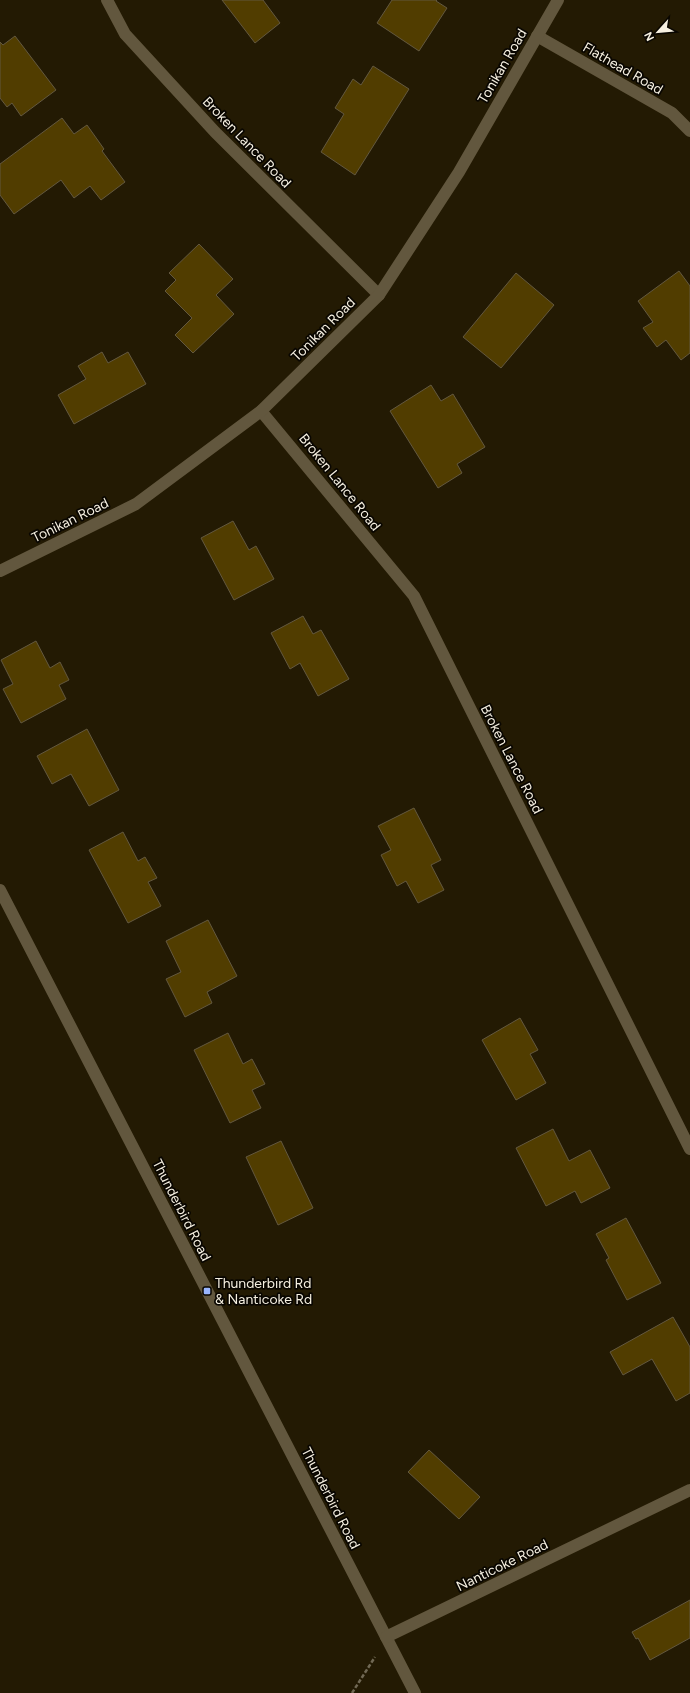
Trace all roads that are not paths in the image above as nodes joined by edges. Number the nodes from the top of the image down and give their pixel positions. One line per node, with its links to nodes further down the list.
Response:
1 (107, 0): 5 (street, Broken Lance Road)
2 (558, 0): 3 (street, Tonikan Road)
3 (537, 36): 4 (street, Flathead Road); 5 (street, Tonikan Road)
4 (690, 131)
5 (379, 295): 6 (street, Tonikan Road)
6 (261, 411): 7 (street, Tonikan Road); 9 (street, Broken Lance Road)
7 (0, 571)
8 (0, 890): 11 (street, Thunderbird Road)
9 (690, 1149)
10 (690, 1490): 11 (street, Nanticoke Road)
11 (386, 1637): 12 (street, Thunderbird Road)
12 (415, 1693)

